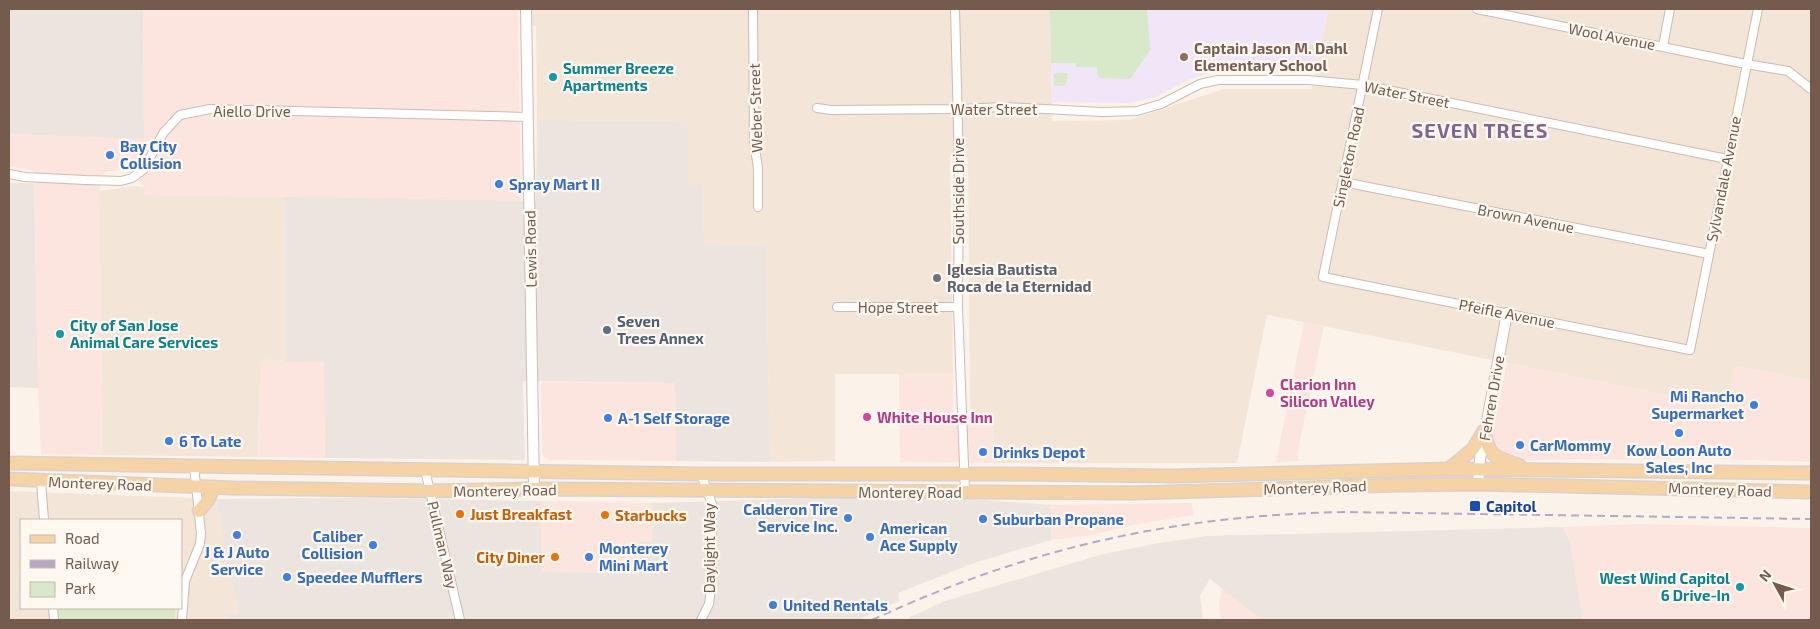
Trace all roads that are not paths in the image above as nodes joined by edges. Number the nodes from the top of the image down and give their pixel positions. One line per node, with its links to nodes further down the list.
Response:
1 (526, 9): 14 (street, Lewis Road)
2 (754, 9): 18 (street, Weber Street)
3 (955, 9): 13 (street, Southside Drive)
4 (1378, 9): 10 (street, Singleton Road)
5 (1477, 9): 8 (street, Wool Avenue)
6 (1670, 9): 8 (street)
7 (1758, 9): 9 (street, Sylvandale Avenue)
8 (1663, 46): 9 (street, Wool Avenue)
9 (1746, 64): 11 (street, Wool Avenue); 15 (street, Sylvandale Avenue)
10 (1363, 85): 13 (street, Water Street); 15 (street, Water Street); 17 (street, Singleton Road)
11 (1811, 89)
12 (817, 108): 13 (street, Water Street)
13 (958, 109): 22 (street, Southside Drive)
14 (528, 117): 16 (street, Aiello Drive); 32 (street, Lewis Road)
15 (1728, 159): 19 (street, Sylvandale Avenue)
16 (9, 174)
17 (1343, 182): 19 (street, Brown Avenue); 20 (street, Singleton Road)
18 (758, 208)
19 (1709, 254): 24 (street, Sylvandale Avenue)
20 (1323, 277): 23 (street, Pfeifle Avenue)
21 (837, 307): 22 (street, Hope Street)
22 (958, 307): 35 (street, Southside Drive)
23 (1507, 313): 24 (street, Pfeifle Avenue); 25 (street, Fehren Drive)
24 (1690, 350)
25 (1484, 431): 28 (main road); 29 (street, Fehren Drive); 30 (main road)
26 (9, 464): 27 (main road, Monterey Road)
27 (194, 466): 31 (main road, Monterey Road); 40 (street)
28 (1449, 469): 29 (main road, Monterey Road); 36 (main road, Monterey Road)
29 (1479, 469): 30 (main road, Monterey Road); 39 (street, Fehren Drive)
30 (1527, 469): 33 (main road, Monterey Road)
31 (425, 470): 32 (main road, Monterey Road); 44 (street, Pullman Way)
32 (533, 471): 34 (main road, Monterey Road); 42 (street, Lewis Road)
33 (1811, 473)
34 (701, 474): 35 (main road, Monterey Road); 43 (street, Daylight Way)
35 (965, 475): 36 (main road, Monterey Road); 46 (street, Southside Drive)
36 (1202, 475): 45 (main road)
37 (9, 479): 38 (main road, Monterey Road)
38 (41, 481): 40 (main road, Monterey Road); 49 (street)
39 (1478, 484): 45 (main road, Monterey Road); 47 (main road, Monterey Road)
40 (196, 486): 41 (main road, Monterey Road); 48 (street)
41 (214, 487): 44 (main road, Monterey Road); 48 (main road)
42 (534, 489): 43 (main road, Monterey Road); 44 (main road, Monterey Road)
43 (707, 490): 46 (main road, Monterey Road); 54 (street, Daylight Way)
44 (431, 491): 53 (street, Pullman Way)
45 (1203, 491): 46 (main road, Monterey Road)
46 (965, 492)
47 (1811, 492)
48 (199, 511): 51 (street)
49 (44, 519)
50 (182, 564): 51 (street)
51 (190, 568): 52 (street)
52 (182, 620)
53 (460, 620)
54 (701, 620)

